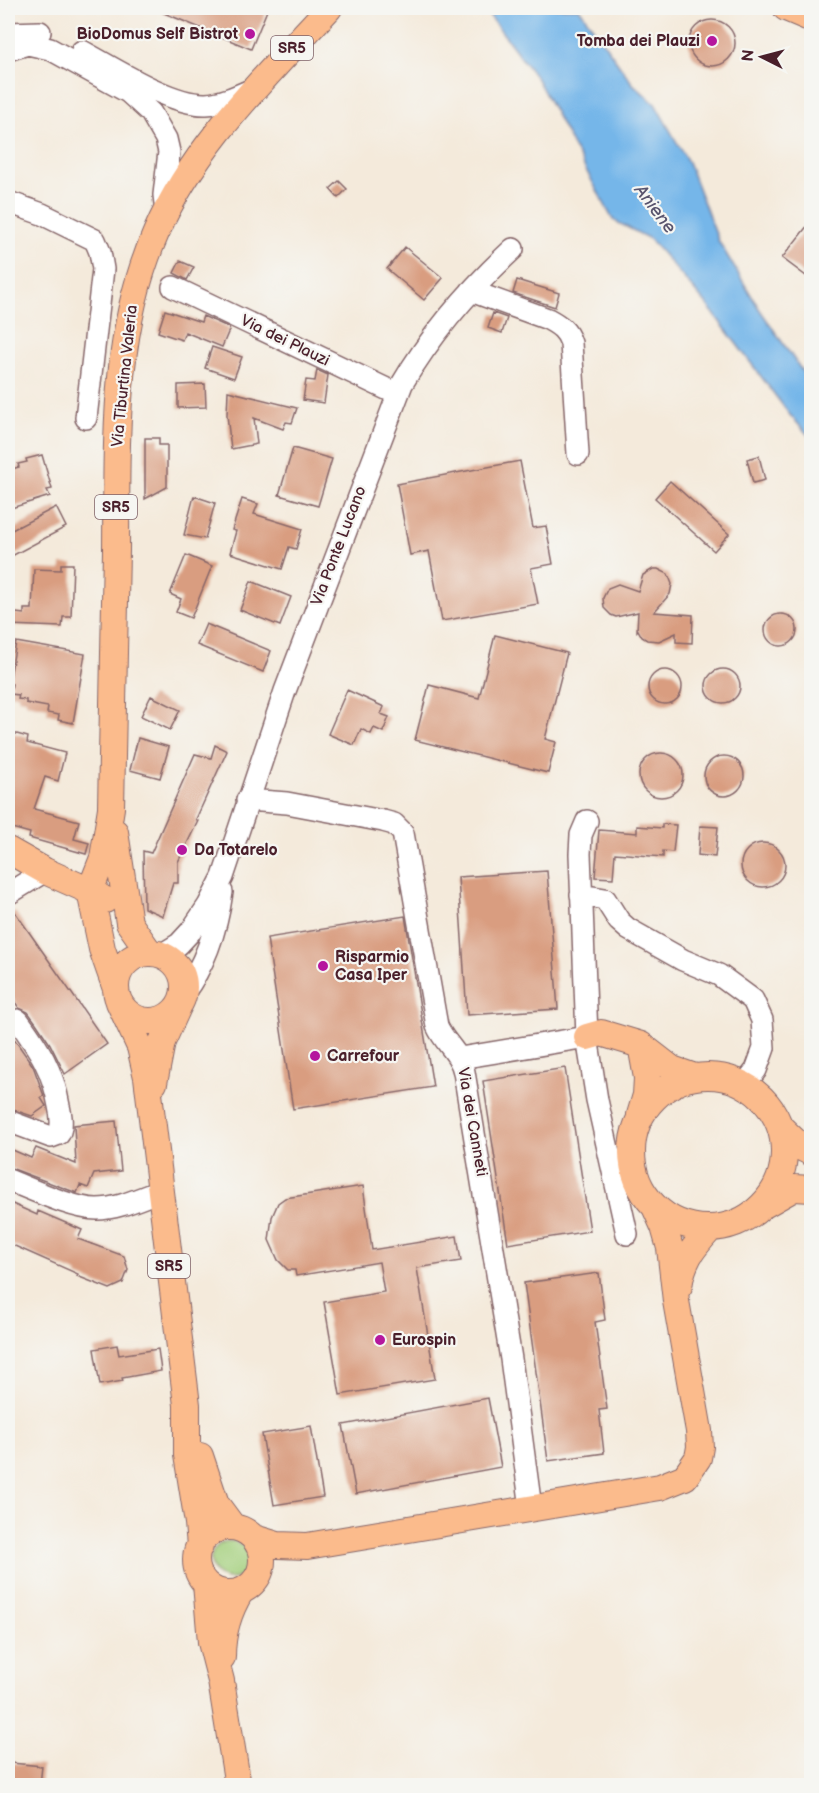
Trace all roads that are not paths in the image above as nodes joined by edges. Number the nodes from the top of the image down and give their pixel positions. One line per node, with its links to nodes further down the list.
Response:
1 (329, 8): 6 (main road, Via Tiburtina Valeria / SR5)
2 (786, 8): 3 (main road)
3 (812, 19)
4 (8, 33): 6 (street)
5 (8, 50): 8 (street)
6 (255, 88): 8 (main road, Via Tiburtina Valeria / SR5)
7 (8, 202): 13 (street)
8 (166, 212): 16 (main road, Via Tiburtina Valeria / SR5)
9 (513, 249): 11 (street, Via Ponte Lucano)
10 (173, 287): 12 (street, Via dei Plauzi)
11 (471, 291): 12 (street, Via Ponte Lucano); 14 (street)
12 (397, 394): 15 (street, Via Ponte Lucano)
13 (86, 418)
14 (578, 454)
15 (247, 800): 20 (street, Via Ponte Lucano); 31 (street, Via dei Canneti)
16 (111, 808): 21 (main road, Via Tiburtina Valeria); 24 (main road, Via Tiburtina Valeria)
17 (587, 821): 23 (street)
18 (8, 850): 19 (main road)
19 (45, 871): 21 (main road); 22 (street)
20 (223, 877): 25 (street, Via Ponte Lucano); 27 (street, Via Ponte Lucano)
21 (90, 891): 24 (main road); 26 (main road)
22 (8, 894)
23 (581, 895): 29 (street); 33 (street)
24 (129, 923): 25 (main road, Via Tiburtina Valeria)
25 (155, 954): 26 (main road); 27 (main road, Via Tiburtina Valeria)
26 (118, 995): 27 (main road); 34 (main road)
27 (180, 1000): 34 (main road)
28 (11, 1019): 35 (street)
29 (587, 1037): 30 (main road); 31 (street); 45 (street)
30 (641, 1045): 32 (main road); 36 (main road)
31 (460, 1058): 48 (street, Via dei Canneti)
32 (695, 1077): 33 (main road); 36 (main road)
33 (750, 1078): 37 (main road)
34 (153, 1116): 41 (main road, SR5)
35 (8, 1121)
36 (637, 1125): 42 (main road)
37 (780, 1128): 38 (main road); 43 (main road)
38 (812, 1153)
39 (8, 1180): 41 (street)
40 (812, 1190): 43 (main road)
41 (160, 1191): 47 (main road, SR5)
42 (655, 1207): 44 (main road); 46 (main road)
43 (761, 1207): 44 (main road)
44 (710, 1229): 46 (main road)
45 (627, 1234)
46 (676, 1301): 48 (main road)
47 (188, 1416): 49 (main road); 50 (main road)
48 (531, 1508): 51 (main road)
49 (244, 1532): 50 (main road); 51 (main road); 52 (main road)
50 (200, 1546): 53 (main road)
51 (307, 1546): 52 (main road)
52 (260, 1573): 54 (main road)
53 (206, 1584): 54 (main road); 55 (main road)
54 (241, 1591): 55 (main road)
55 (221, 1681): 56 (main road)
56 (238, 1785)

